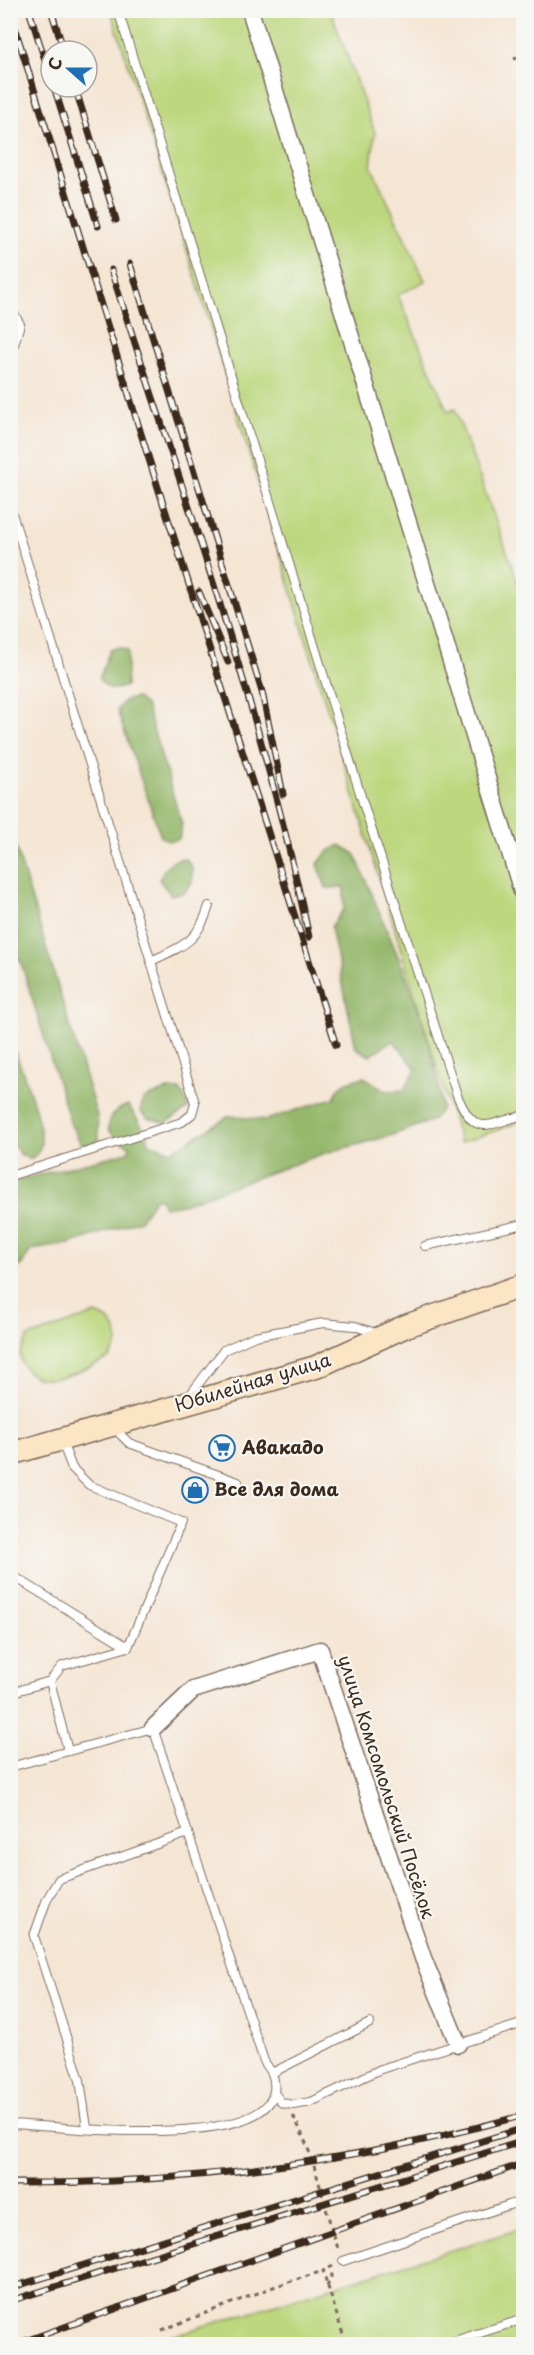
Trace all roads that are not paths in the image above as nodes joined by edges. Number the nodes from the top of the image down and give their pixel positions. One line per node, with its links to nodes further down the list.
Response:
1 (118, 10): 11 (lane)
2 (250, 10): 8 (street)
3 (10, 306): 4 (lane)
4 (10, 358)
5 (10, 507): 6 (lane)
6 (21, 540): 7 (lane); 10 (lane)
7 (10, 542)
8 (524, 898)
9 (209, 906): 10 (lane)
10 (152, 961): 12 (lane)
11 (524, 1115)
12 (10, 1176)
13 (524, 1224): 14 (lane)
14 (425, 1246)
15 (524, 1285): 16 (street, Юбилейная улица)
16 (385, 1336): 17 (street, Юбилейная улица); 17 (lane)
17 (183, 1404): 18 (street, Юбилейная улица)
18 (111, 1424): 19 (street, Юбилейная улица); 21 (lane)
19 (61, 1438): 20 (street, Юбилейная улица); 23 (lane)
20 (10, 1454)
21 (238, 1482)
22 (10, 1574): 23 (lane)
23 (128, 1647): 24 (lane)
24 (50, 1681): 25 (lane); 27 (lane)
25 (10, 1693)
26 (153, 1728): 27 (lane); 29 (lane); 32 (street, улица Комсомольский Посёлок)
27 (68, 1751): 28 (lane)
28 (10, 1767)
29 (188, 1833): 33 (lane); 36 (lane)
30 (370, 2023): 33 (lane)
31 (524, 2023): 32 (lane)
32 (458, 2044): 34 (lane)
33 (272, 2073): 34 (lane)
34 (275, 2094): 36 (lane)
35 (10, 2124): 36 (lane)
36 (87, 2128)
37 (524, 2200): 38 (lane)
38 (343, 2261)
39 (524, 2319): 40 (lane)
40 (445, 2344)

